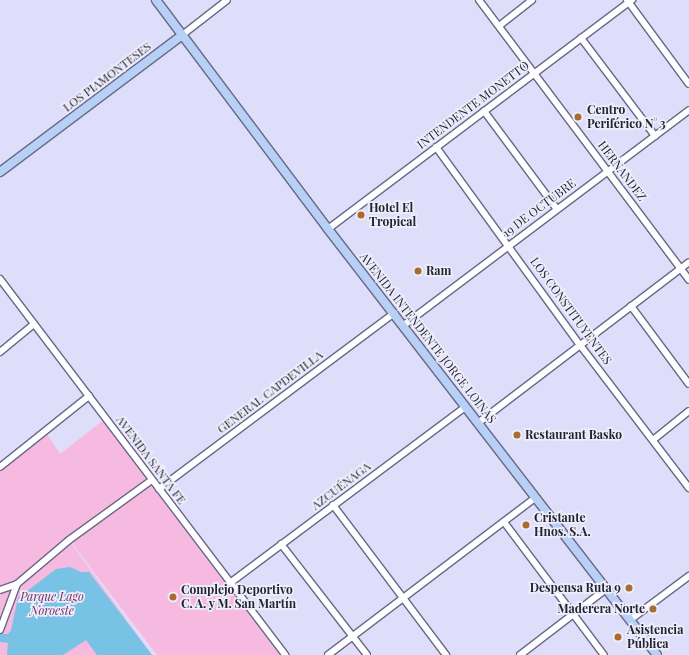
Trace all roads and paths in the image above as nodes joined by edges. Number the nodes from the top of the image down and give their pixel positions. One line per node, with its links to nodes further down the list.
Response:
1 (156, 0): 7 (main road, AVENIDA INTENDENTE JORGE LOINAS)
2 (227, 0): 7 (street, LOS PIAMONTESES)
3 (479, 0): 6 (street, HERNANDEZ)
4 (532, 0): 6 (street)
5 (629, 1): 8 (street, INTENDENTE MONETTO); 10 (street)
6 (499, 26): 9 (street, HERNANDEZ)
7 (181, 36): 16 (main road, LOS PIAMONTESES); 18 (main road, AVENIDA INTENDENTE JORGE LOINAS)
8 (581, 38): 9 (street, INTENDENTE MONETTO); 13 (street)
9 (534, 74): 12 (street, INTENDENTE MONETTO); 15 (street, HERNANDEZ)
10 (689, 84)
11 (689, 110): 13 (street, 19 DE OCTUBRE)
12 (484, 111): 14 (street, INTENDENTE MONETTO); 17 (street)
13 (655, 136): 15 (street, 19 DE OCTUBRE)
14 (436, 147): 18 (street, INTENDENTE MONETTO); 19 (street, LOS CONSTITUYENTES)
15 (608, 171): 17 (street, 19 DE OCTUBRE); 21 (street, HERNANDEZ)
16 (0, 172)
17 (556, 208): 19 (street, 19 DE OCTUBRE)
18 (328, 229): 25 (main road, AVENIDA INTENDENTE JORGE LOINAS)
19 (509, 244): 27 (street, 19 DE OCTUBRE); 28 (street, LOS CONSTITUYENTES)
20 (689, 262): 21 (street)
21 (681, 268): 23 (street, HERNANDEZ); 24 (street)
22 (0, 279): 26 (street, AVENIDA SANTA FE)
23 (689, 280)
24 (631, 306): 28 (street); 30 (street)
25 (394, 313): 27 (main road, AVENIDA INTENDENTE JORGE LOINAS); 39 (street, GENERAL CAPDEVILLA)
26 (34, 324): 29 (street); 31 (street, AVENIDA SANTA FE)
27 (404, 325): 32 (main road, AVENIDA INTENDENTE JORGE LOINAS)
28 (580, 345): 34 (street); 35 (street, LOS CONSTITUYENTES)
29 (0, 352)
30 (689, 384)
31 (89, 396): 36 (street); 37 (street, AVENIDA SANTA FE)
32 (466, 407): 34 (main road, AVENIDA INTENDENTE JORGE LOINAS); 41 (street, AZCUÉNAGA)
33 (689, 411): 35 (street)
34 (478, 423): 40 (main road, AVENIDA INTENDENTE JORGE LOINAS)
35 (652, 440): 38 (street, LOS CONSTITUYENTES)
36 (0, 467)
37 (152, 480): 39 (street, AVENIDA SANTA FE); 46 (street)
38 (689, 488)
39 (159, 489): 45 (street, AVENIDA SANTA FE)
40 (535, 498): 42 (street); 47 (main road, AVENIDA INTENDENTE JORGE LOINAS)
41 (333, 505): 43 (street, AZCUÉNAGA); 49 (street)
42 (504, 522): 49 (street); 51 (street)
43 (281, 544): 45 (street, AZCUÉNAGA); 55 (street)
44 (689, 576): 53 (street)
45 (230, 583): 56 (street, AVENIDA SANTA FE)
46 (17, 584): 48 (street); 52 (street)
47 (606, 589): 51 (street); 53 (main road, AVENIDA INTENDENTE JORGE LOINAS)
48 (0, 590)
49 (403, 598): 55 (street); 59 (street)
50 (0, 609): 52 (street)
51 (574, 614): 60 (street); 61 (street)
52 (3, 617): 54 (street)
53 (630, 620): 62 (main road, AVENIDA INTENDENTE JORGE LOINAS)
54 (0, 630)
55 (353, 636): 57 (street); 58 (street)
56 (285, 655)
57 (328, 655)
58 (367, 655)
59 (446, 655)
60 (520, 655)
61 (604, 655)
62 (657, 655)

